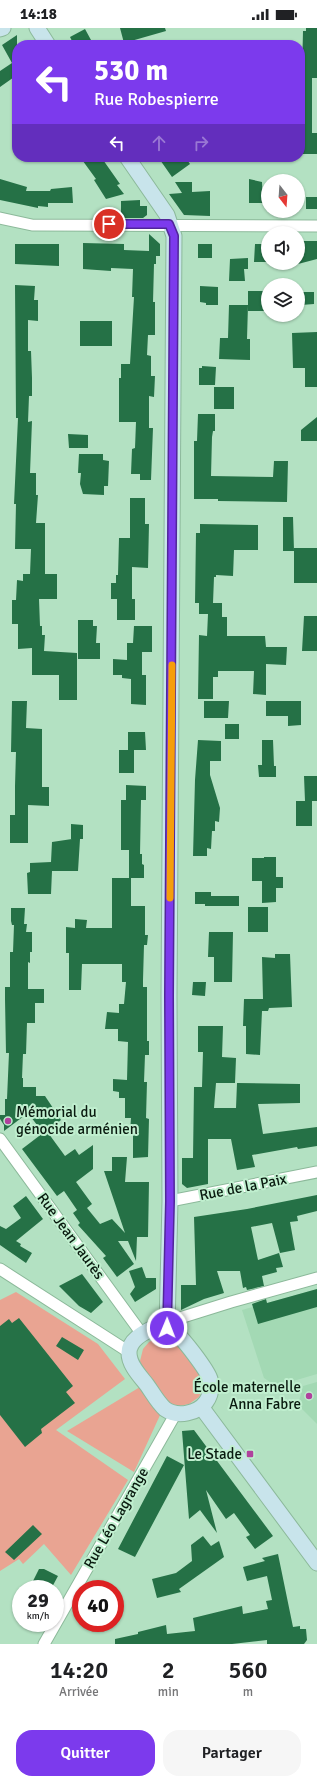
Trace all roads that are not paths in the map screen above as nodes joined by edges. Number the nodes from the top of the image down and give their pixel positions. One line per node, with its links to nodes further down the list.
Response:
1 (37, 28): 2 (street)
2 (45, 40)
3 (130, 162): 5 (street)
4 (0, 218): 5 (street)
5 (169, 224): 6 (street); 9 (street)
6 (317, 226)
7 (0, 1139): 13 (street, Rue Jean Jaurès)
8 (317, 1172): 9 (street, Rue de la Paix)
9 (170, 1201): 12 (street)
10 (0, 1269): 14 (street)
11 (317, 1278): 12 (street)
12 (167, 1325): 13 (street); 15 (street)
13 (142, 1334): 14 (street)
14 (129, 1352): 16 (street)
15 (202, 1408): 16 (street); 17 (street)
16 (176, 1413): 18 (street, Rue Léo Lagrange)
17 (317, 1563)
18 (44, 1644)

